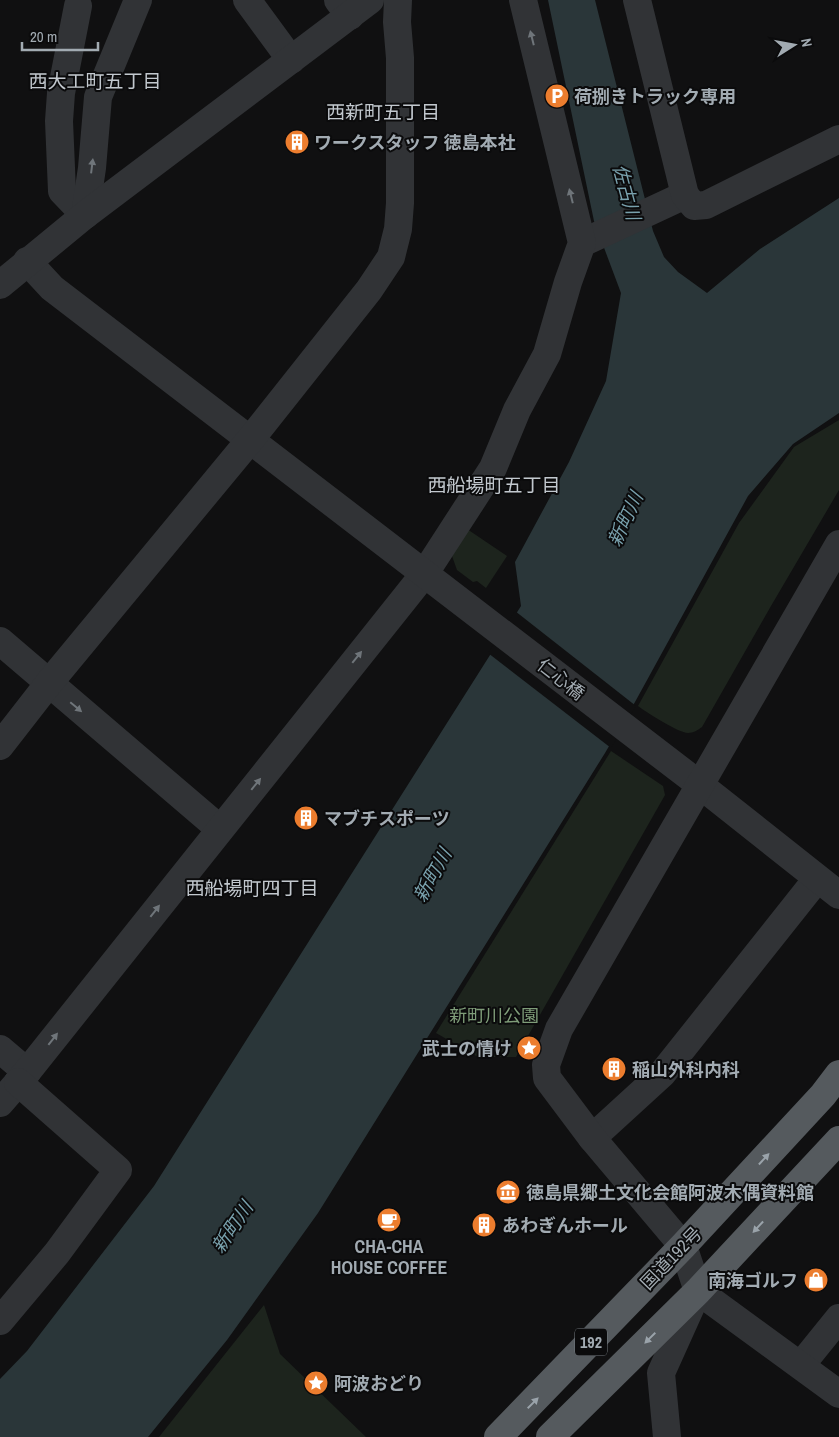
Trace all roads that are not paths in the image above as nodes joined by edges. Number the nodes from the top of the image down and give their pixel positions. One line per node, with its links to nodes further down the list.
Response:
1 (138, 0): 11 (street, one-way to 1)
2 (247, 0): 8 (street)
3 (398, 0): 15 (street)
4 (523, 0): 12 (street, one-way to 4)
5 (637, 0): 10 (street)
6 (353, 5): 8 (street)
7 (78, 6): 11 (street)
8 (291, 60): 11 (street)
9 (839, 139): 10 (street)
10 (685, 195): 12 (street)
11 (85, 215): 13 (street)
12 (588, 241): 17 (street)
13 (28, 261): 14 (street); 15 (street, 仁心橋)
14 (0, 285)
15 (250, 440): 17 (street, 仁心橋); 19 (street)
16 (839, 544): 21 (street)
17 (425, 573): 21 (street, 仁心橋); 22 (street, one-way to 17)
18 (0, 641): 19 (street)
19 (49, 684): 20 (street); 22 (street, one-way to 22)
20 (0, 746)
21 (700, 786): 23 (street, 仁心橋); 29 (street)
22 (220, 829): 27 (street, one-way to 22)
23 (817, 879): 24 (street, 仁心橋); 29 (street)
24 (839, 895)
25 (0, 1049): 27 (street)
26 (839, 1074): 31 (highway, 国道192号 / 192, one-way to 26)
27 (22, 1077): 28 (street); 34 (street)
28 (0, 1103)
29 (592, 1138): 31 (street)
30 (839, 1140): 32 (highway, 192, one-way to 32)
31 (683, 1246): 32 (street); 37 (highway, 国道192号 / 192, one-way to 31)
32 (698, 1291): 35 (street); 38 (highway, 192, one-way to 38); 39 (street)
33 (839, 1318): 35 (street)
34 (0, 1321)
35 (801, 1365): 36 (street)
36 (839, 1394)
37 (498, 1437)
38 (550, 1437)
39 (667, 1437)

